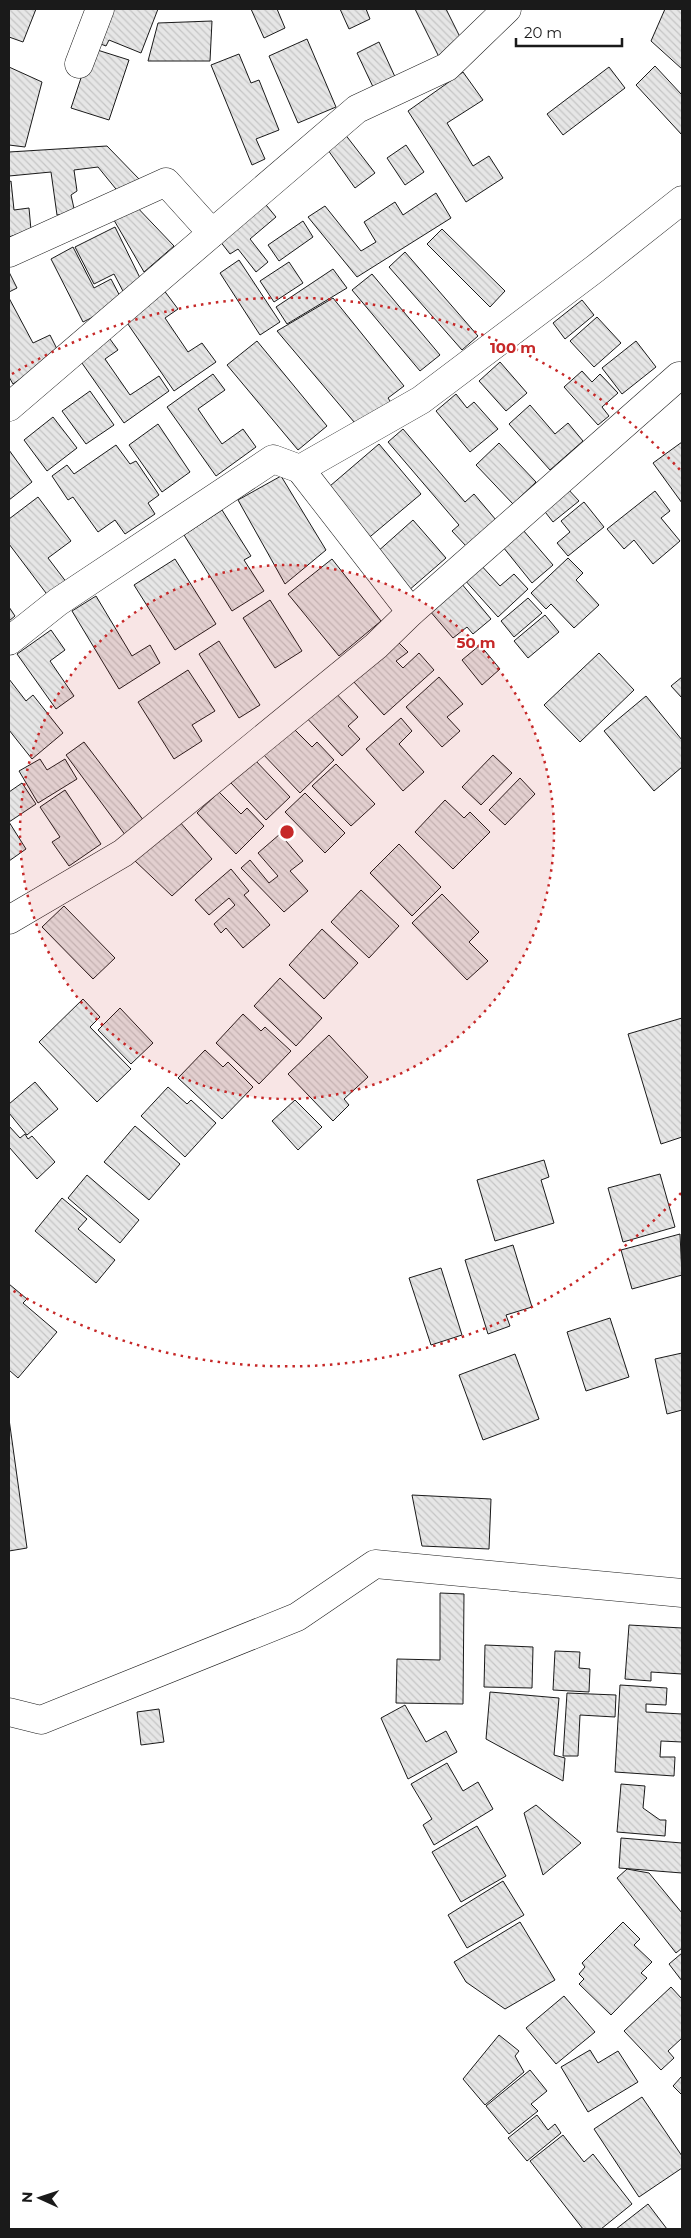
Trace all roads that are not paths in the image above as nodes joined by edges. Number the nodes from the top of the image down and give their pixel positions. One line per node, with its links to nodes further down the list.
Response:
1 (100, 9): 3 (street)
2 (507, 9): 5 (street)
3 (79, 64)
4 (682, 200): 9 (street)
5 (212, 233): 6 (street); 8 (street)
6 (9, 253)
7 (679, 376): 10 (street)
8 (9, 406)
9 (300, 469): 10 (street); 11 (street)
10 (411, 612): 12 (street)
11 (9, 641)
12 (9, 920)
13 (682, 1592): 14 (street)
14 (9, 1712)

